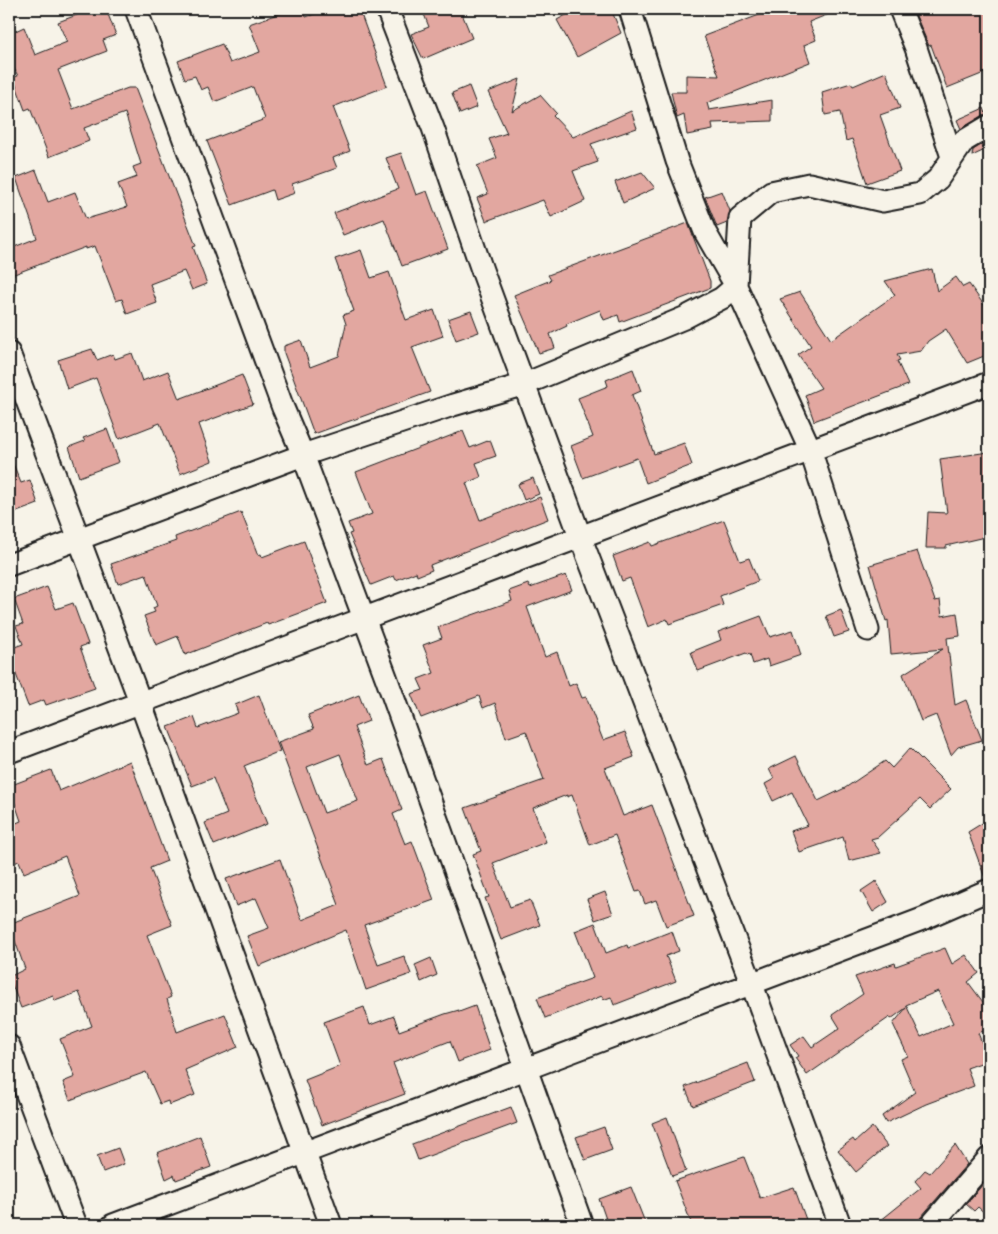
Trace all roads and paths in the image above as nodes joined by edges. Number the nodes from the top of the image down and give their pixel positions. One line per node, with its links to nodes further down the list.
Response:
1 (136, 9): 12 (street)
2 (387, 9): 10 (street)
3 (630, 9): 7 (street)
4 (900, 9): 6 (street)
5 (989, 126): 6 (street)
6 (952, 157): 7 (street)
7 (736, 286): 10 (street); 11 (street)
8 (9, 353): 14 (street)
9 (989, 383): 11 (street)
10 (524, 384): 12 (street); 13 (street)
11 (810, 449): 13 (street); 17 (street)
12 (303, 455): 14 (street); 16 (street)
13 (580, 536): 16 (street); 21 (street)
14 (77, 540): 15 (street); 18 (street)
15 (9, 565)
16 (362, 618): 18 (street); 23 (street)
17 (868, 630)
18 (140, 704): 19 (street); 24 (street)
19 (9, 752)
20 (989, 890): 21 (street)
21 (751, 982): 23 (street); 30 (street)
22 (9, 1046): 26 (street)
23 (526, 1070): 24 (street); 29 (street)
24 (304, 1152): 27 (street); 28 (street)
25 (989, 1158): 31 (street)
26 (76, 1225)
27 (113, 1225)
28 (332, 1225)
29 (582, 1225)
30 (840, 1225)
31 (931, 1225)

